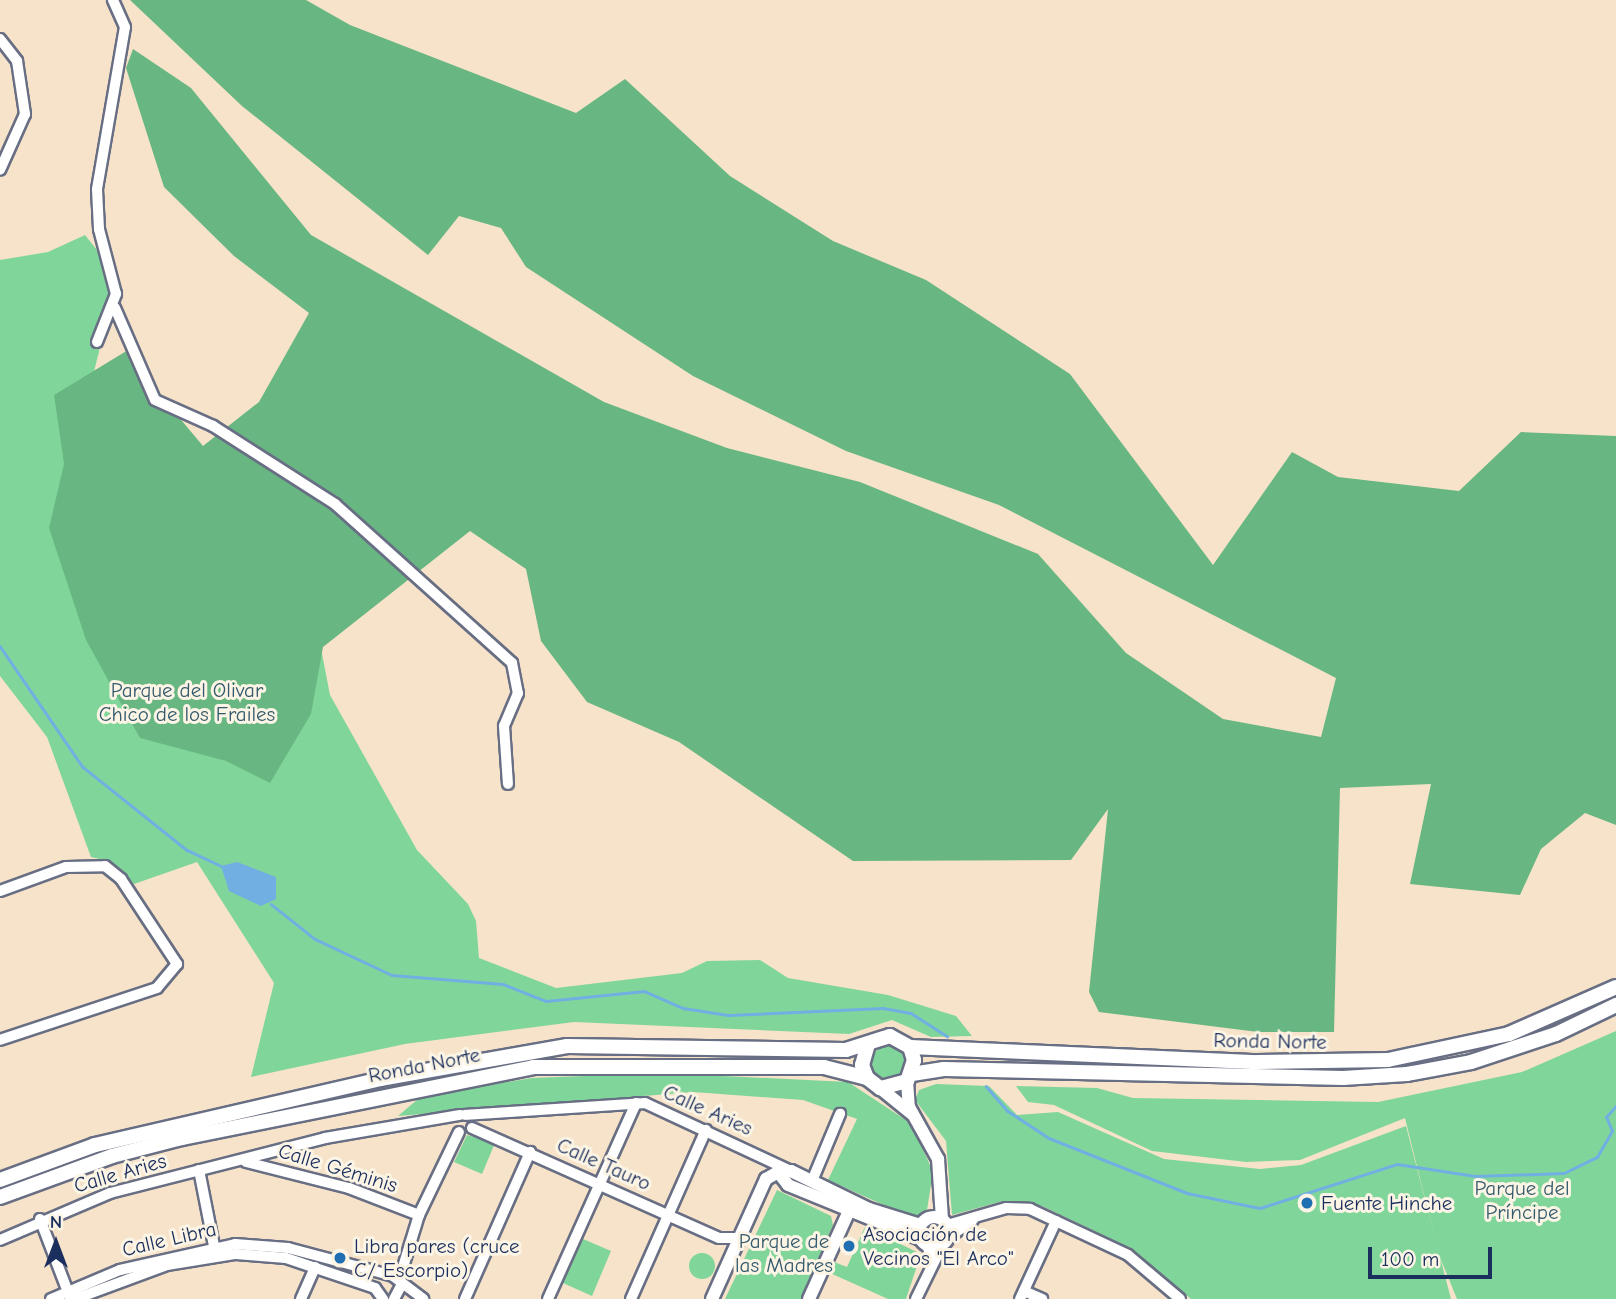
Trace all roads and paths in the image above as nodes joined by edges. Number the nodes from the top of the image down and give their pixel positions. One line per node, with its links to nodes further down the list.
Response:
1 (113, 0): 4 (street)
2 (0, 39): 3 (street)
3 (0, 170)
4 (115, 308): 5 (street); 6 (street)
5 (97, 342)
6 (508, 784)
7 (0, 891): 10 (street)
8 (1616, 987): 12 (highway, Ronda Norte)
9 (1616, 1005): 13 (highway, Ronda Norte)
10 (0, 1040)
11 (868, 1044): 12 (highway, Ronda Norte); 14 (highway); 27 (highway, Ronda Norte)
12 (910, 1047): 13 (highway)
13 (909, 1078): 15 (highway, Ronda Norte); 19 (main road)
14 (867, 1079): 15 (highway, Ronda Norte); 30 (highway, Ronda Norte)
15 (880, 1088): 19 (main road)
16 (636, 1103): 18 (street, Calle Aries); 21 (street, Calle Aries); 29 (street)
17 (840, 1114): 28 (street)
18 (463, 1115): 20 (street); 22 (street); 24 (street, Calle Aries)
19 (917, 1118): 31 (main road)
20 (472, 1128): 22 (street); 23 (street, Calle Tauro)
21 (706, 1130): 26 (street, Calle Aries); 34 (street)
22 (459, 1132): 33 (street)
23 (530, 1152): 29 (street, Calle Tauro); 56 (street)
24 (245, 1162): 25 (street, Calle Aries); 33 (street, Calle Géminis)
25 (199, 1170): 35 (street, Calle Aries); 43 (street)
26 (784, 1172): 28 (main road, Calle Aries); 32 (main road, Calle Aries); 40 (main road)
27 (0, 1180)
28 (812, 1181): 32 (main road, Calle Aries)
29 (600, 1183): 34 (street, Calle Tauro); 57 (street)
30 (0, 1197)
31 (937, 1202): 37 (main road); 38 (main road)
32 (850, 1206): 37 (main road, Calle Aries); 42 (main road, Calle Aries); 60 (main road)
33 (419, 1215): 46 (street)
34 (669, 1215): 39 (street, Calle Tauro); 58 (street)
35 (40, 1219): 41 (street, Calle Aries); 51 (street)
36 (1056, 1221): 38 (street); 50 (street); 63 (street)
37 (924, 1222): 38 (main road, Calle Aries); 42 (main road)
38 (945, 1231): 42 (main road); 45 (street)
39 (719, 1238): 40 (street, Calle Tauro); 44 (street)
40 (740, 1238): 44 (main road)
41 (0, 1240)
42 (923, 1242): 45 (street)
43 (215, 1251): 47 (street, Calle Libra); 49 (street, Calle Libra); 51 (street, Calle Libra)
44 (732, 1258): 59 (main road)
45 (933, 1262): 61 (street)
46 (399, 1264): 48 (street); 49 (street)
47 (315, 1267): 49 (street, Calle Libra); 54 (street)
48 (400, 1283): 49 (street); 52 (street); 55 (street)
49 (380, 1289)
50 (1022, 1295): 62 (street)
51 (71, 1296): 53 (street, Calle Libra)
52 (398, 1298)
53 (51, 1299)
54 (300, 1299)
55 (423, 1299)
56 (465, 1299)
57 (548, 1299)
58 (631, 1299)
59 (712, 1299)
60 (809, 1299)
61 (916, 1299)
62 (1042, 1299)
63 (1180, 1299)

